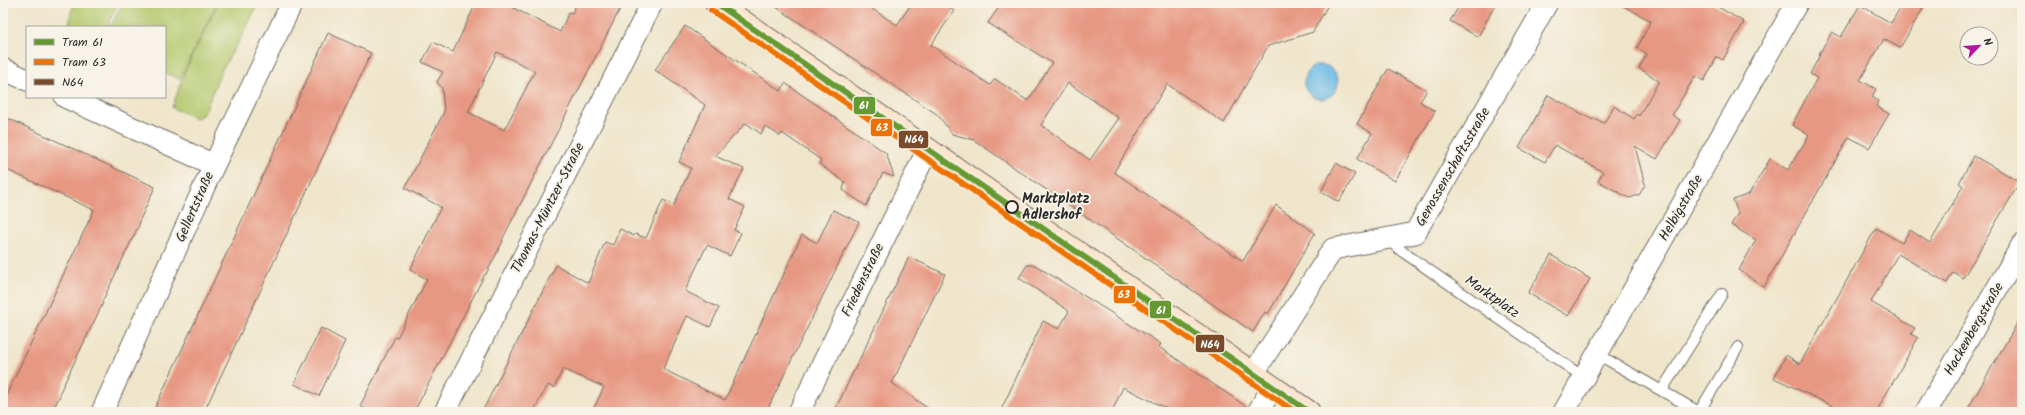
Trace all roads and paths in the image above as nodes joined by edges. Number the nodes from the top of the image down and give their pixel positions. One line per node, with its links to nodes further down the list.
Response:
1 (292, 3): 10 (street, Gellertstraße)
2 (652, 3): 21 (street, Thomas-Müntzer-Straße)
3 (716, 3): 9 (street)
4 (1547, 3): 11 (street, Genossenschaftsstraße)
5 (1797, 3): 15 (street, Helbigstraße)
6 (3, 69): 7 (street)
7 (26, 80)
8 (67, 98): 10 (street)
9 (928, 149): 16 (street); 22 (street, Friedenstraße)
10 (214, 165): 20 (street, Gellertstraße)
11 (1386, 239): 16 (street, Genossenschaftsstraße); 17 (lane, Marktplatz)
12 (2022, 245): 27 (street, Hackenbergstraße)
13 (1722, 294): 19 (lane)
14 (1738, 346): 26 (lane)
15 (1597, 354): 17 (street, Helbigstraße); 19 (lane)
16 (1253, 374): 18 (street)
17 (1583, 377): 25 (street, Helbigstraße)
18 (1272, 388): 23 (street); 24 (street)
19 (1662, 390): 26 (lane)
20 (102, 412)
21 (445, 412)
22 (799, 412)
23 (1258, 412)
24 (1309, 412)
25 (1564, 412)
26 (1699, 412)
27 (1926, 412)

